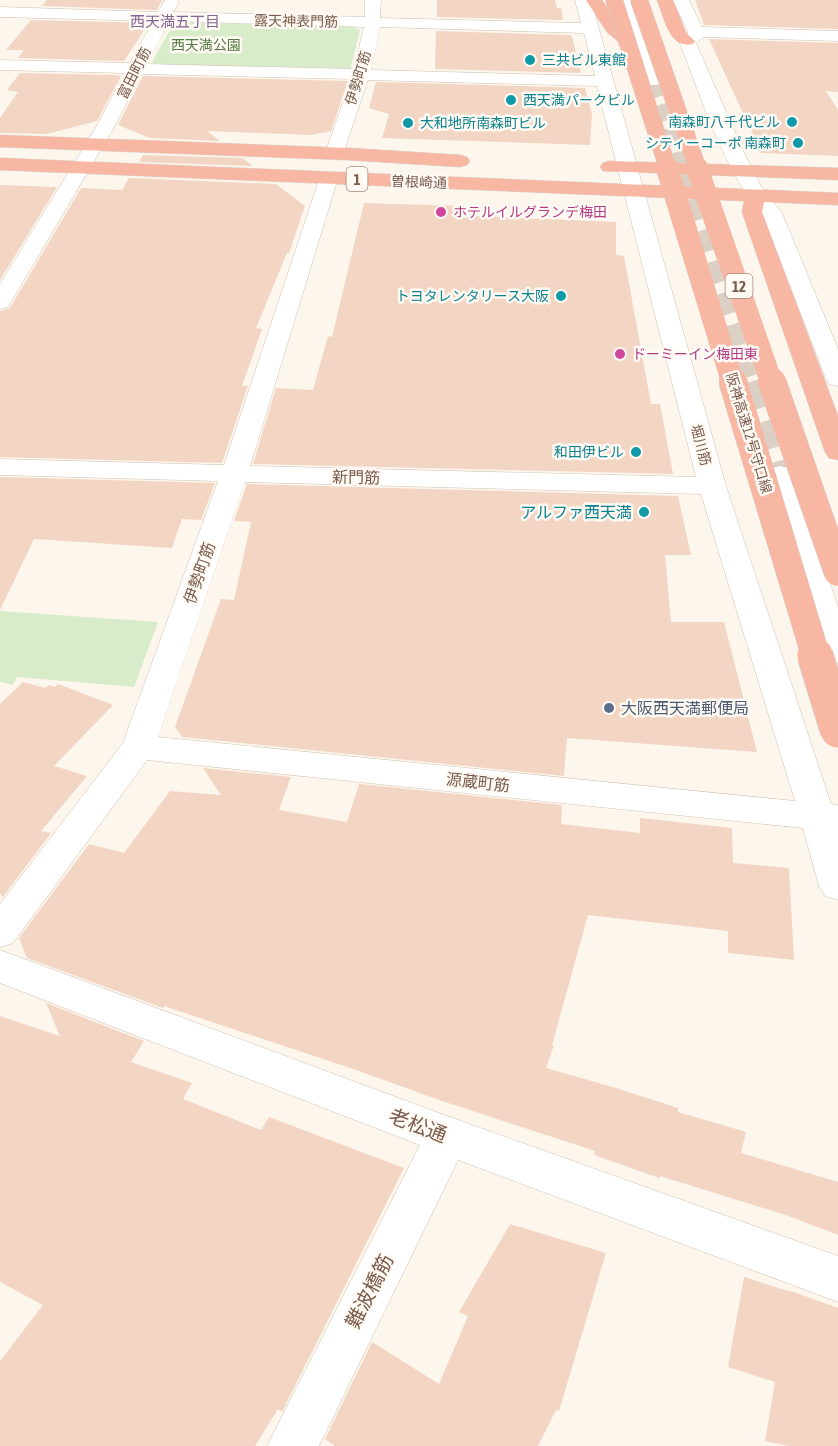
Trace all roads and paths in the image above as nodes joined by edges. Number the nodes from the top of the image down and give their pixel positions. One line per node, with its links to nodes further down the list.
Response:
1 (172, 0): 11 (street, 富田町筋)
2 (373, 0): 12 (street, 伊勢町筋)
3 (583, 0): 13 (street, 堀川筋)
4 (594, 0): 16 (highway)
5 (614, 0): 16 (highway, 阪神高速12号守口線 / 12, bridge)
6 (624, 0): 21 (street)
7 (639, 0): 41 (highway, 12, bridge)
8 (665, 0): 15 (highway)
9 (681, 0): 15 (street)
10 (0, 12): 11 (street, 露天神表門筋)
11 (161, 18): 12 (street, 露天神表門筋); 18 (street, 富田町筋)
12 (374, 23): 13 (street, 露天神表門筋); 19 (street, 伊勢町筋)
13 (592, 28): 20 (street, 堀川筋)
14 (838, 36): 15 (street)
15 (691, 37): 29 (street)
16 (628, 42): 43 (highway, 阪神高速12号守口線 / 12, bridge)
17 (0, 65): 18 (street)
18 (136, 69): 19 (street); 23 (street, 富田町筋)
19 (360, 74): 20 (street); 26 (street, 伊勢町筋)
20 (605, 81): 31 (street, 堀川筋)
21 (652, 81)
22 (0, 141): 23 (highway, 曽根崎通 / 1)
23 (94, 145): 26 (highway, 曽根崎通 / 1); 28 (street, 富田町筋)
24 (481, 162): 26 (highway, 曽根崎通 / 1)
25 (0, 164): 28 (highway, 曽根崎通 / 1)
26 (331, 166): 28 (highway, 曽根崎通 / 1); 31 (highway, 曽根崎通 / 1); 38 (street, 伊勢町筋)
27 (591, 166): 31 (highway, 曽根崎通 / 1)
28 (81, 168): 34 (street, 富田町筋)
29 (743, 171): 30 (highway, 曽根崎通 / 1); 31 (highway, 曽根崎通 / 1); 32 (street)
30 (838, 174)
31 (630, 179): 32 (highway, 曽根崎通 / 1); 40 (street, 堀川筋)
32 (755, 195): 33 (highway, 曽根崎通 / 1); 35 (street); 36 (highway)
33 (838, 199)
34 (0, 302)
35 (838, 379)
36 (838, 452)
37 (0, 467): 38 (street, 新門筋)
38 (234, 474): 40 (street, 新門筋); 44 (street, 伊勢町筋)
39 (780, 474): 42 (street)
40 (712, 486): 45 (street, 堀川筋)
41 (838, 572)
42 (838, 653)
43 (838, 730)
44 (138, 747): 45 (street, 源蔵町筋); 47 (street, 伊勢町筋)
45 (828, 817): 46 (street, 堀川筋)
46 (838, 885)
47 (0, 932)
48 (0, 966): 49 (street, 老松通)
49 (447, 1136): 50 (street, 老松通); 51 (street, 難波橋筋)
50 (838, 1278)
51 (292, 1446)

